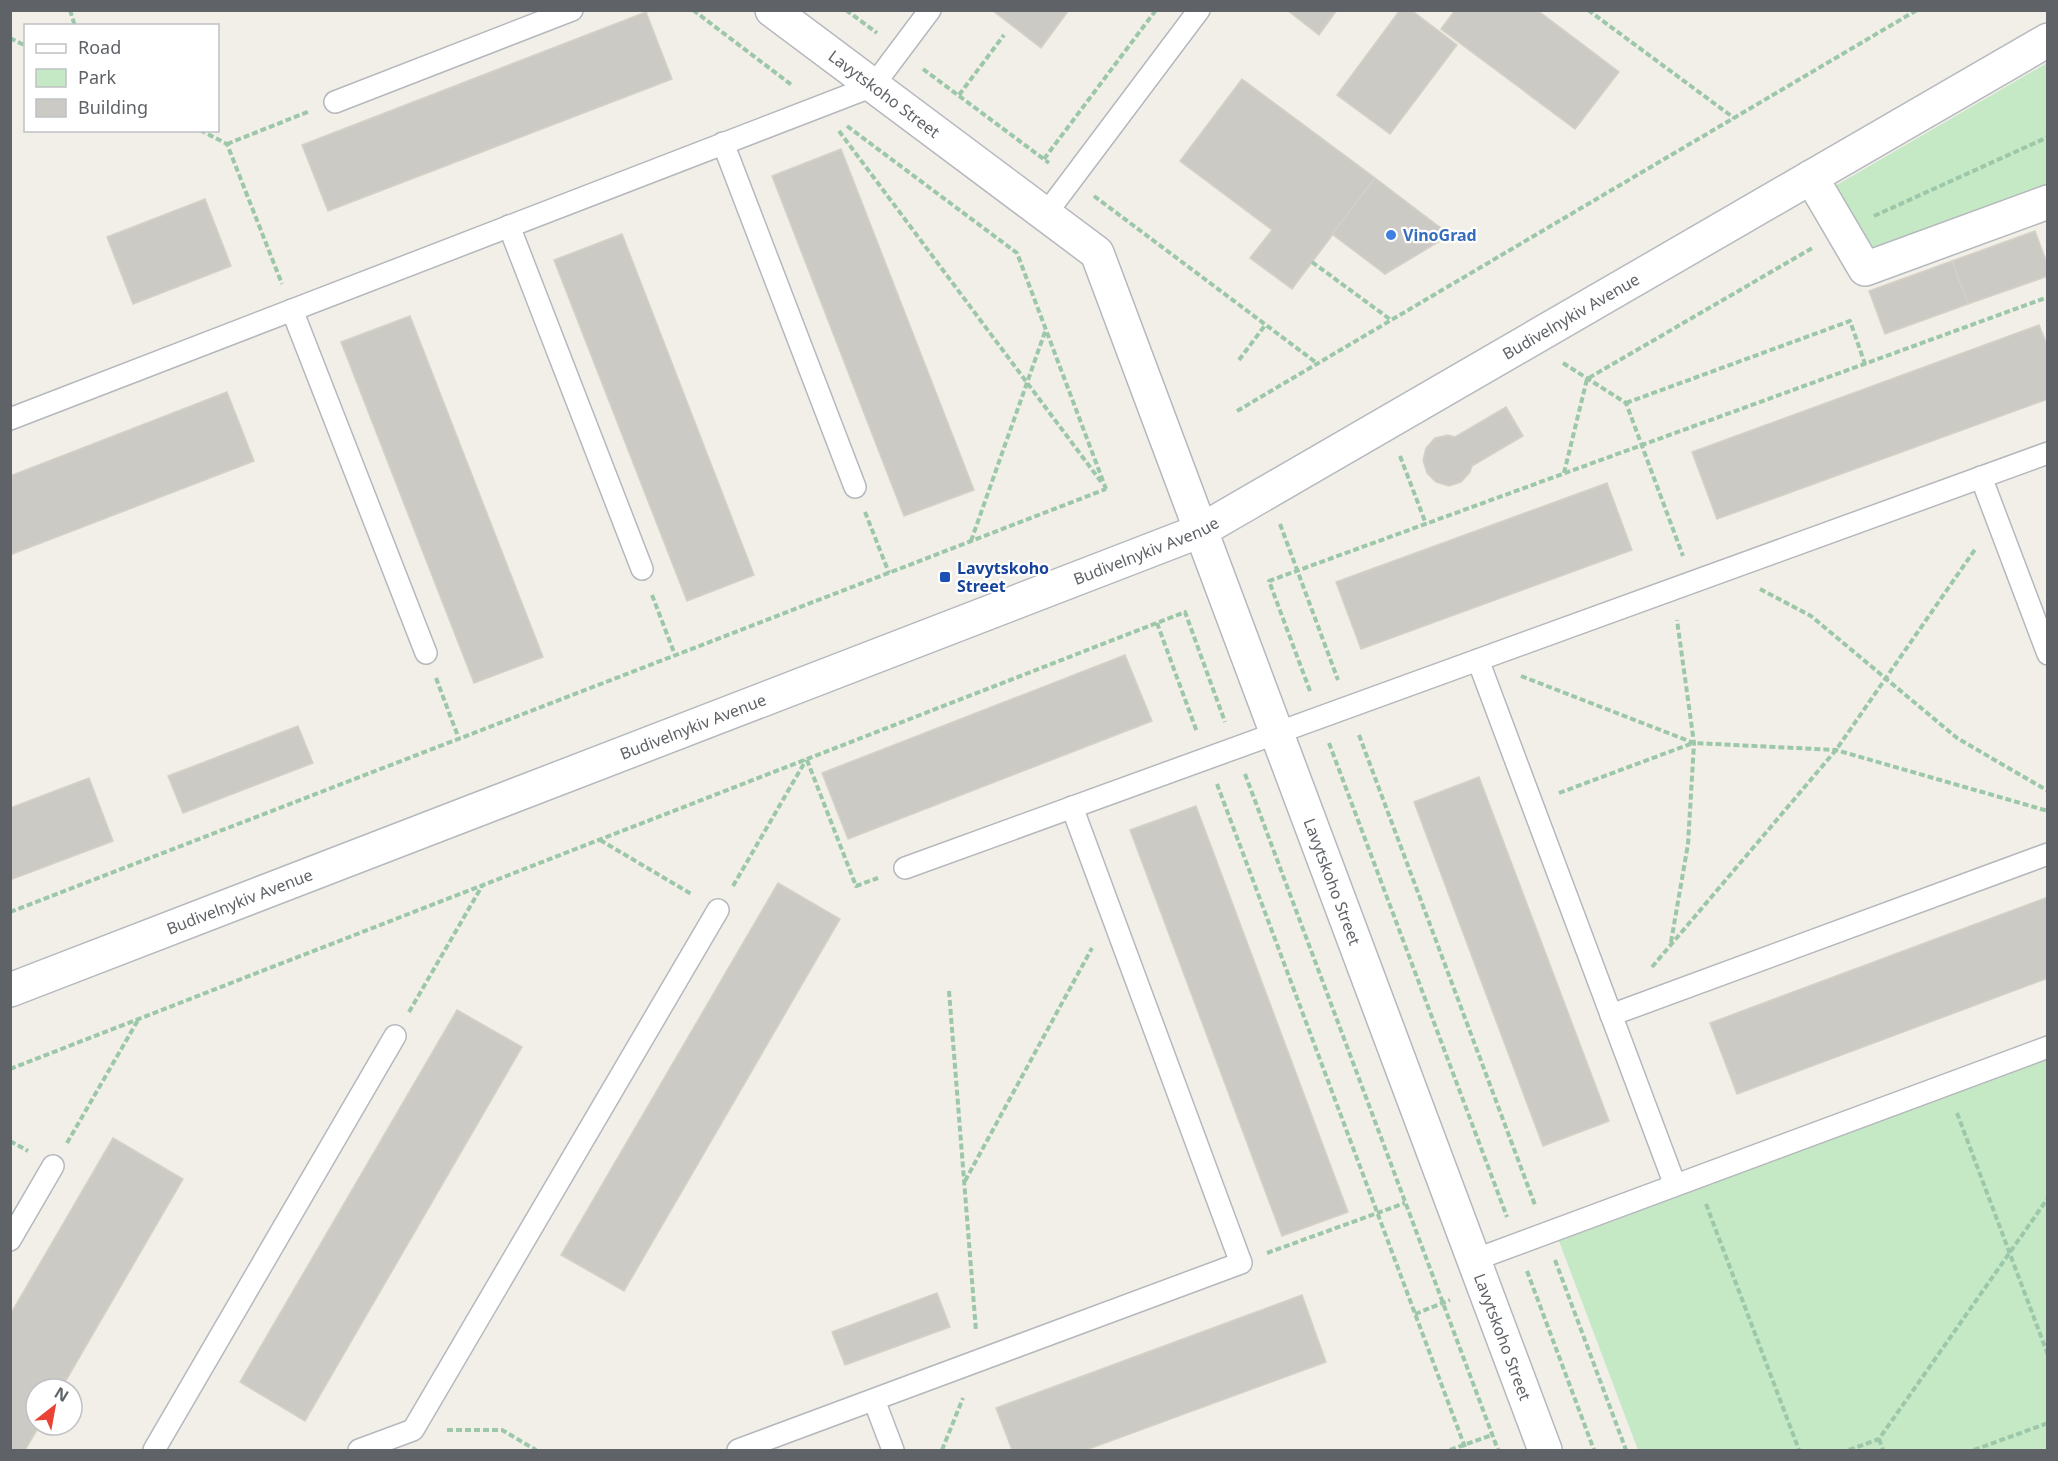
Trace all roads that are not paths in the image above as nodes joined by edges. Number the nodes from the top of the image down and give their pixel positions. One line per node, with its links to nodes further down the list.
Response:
1 (572, 10): 7 (lane)
2 (772, 10): 6 (main road, Lavytskoho Street)
3 (930, 10): 6 (lane)
4 (1199, 10): 11 (lane)
5 (2048, 40): 9 (main road, Budivelnykiv Avenue)
6 (873, 86): 8 (lane); 11 (main road, Lavytskoho Street)
7 (335, 102)
8 (723, 143): 12 (lane); 17 (lane)
9 (1811, 177): 10 (main road); 18 (main road, Budivelnykiv Avenue)
10 (2048, 202)
11 (1045, 215): 18 (main road, Lavytskoho Street)
12 (509, 226): 13 (lane); 19 (lane)
13 (292, 310): 14 (lane); 20 (lane)
14 (10, 419)
15 (2048, 453): 16 (lane)
16 (1981, 477): 21 (lane); 22 (lane)
17 (855, 486)
18 (1200, 531): 23 (main road, Lavytskoho Street); 28 (main road, Budivelnykiv Avenue)
19 (642, 569)
20 (426, 652)
21 (2048, 654)
22 (1478, 660): 23 (lane); 29 (lane)
23 (1276, 733): 24 (lane); 35 (main road, Lavytskoho Street)
24 (1072, 807): 26 (lane); 36 (lane)
25 (2048, 854): 29 (lane)
26 (905, 868)
27 (718, 910): 38 (lane)
28 (10, 990)
29 (1611, 1015): 33 (lane)
30 (395, 1036): 37 (lane)
31 (2048, 1047): 33 (lane)
32 (53, 1166): 34 (lane)
33 (1675, 1185): 35 (lane)
34 (10, 1240)
35 (1474, 1260): 41 (main road, Lavytskoho Street)
36 (874, 1400): 39 (lane); 40 (lane)
37 (154, 1450)
38 (359, 1450)
39 (738, 1450)
40 (893, 1450)
41 (1545, 1450)

